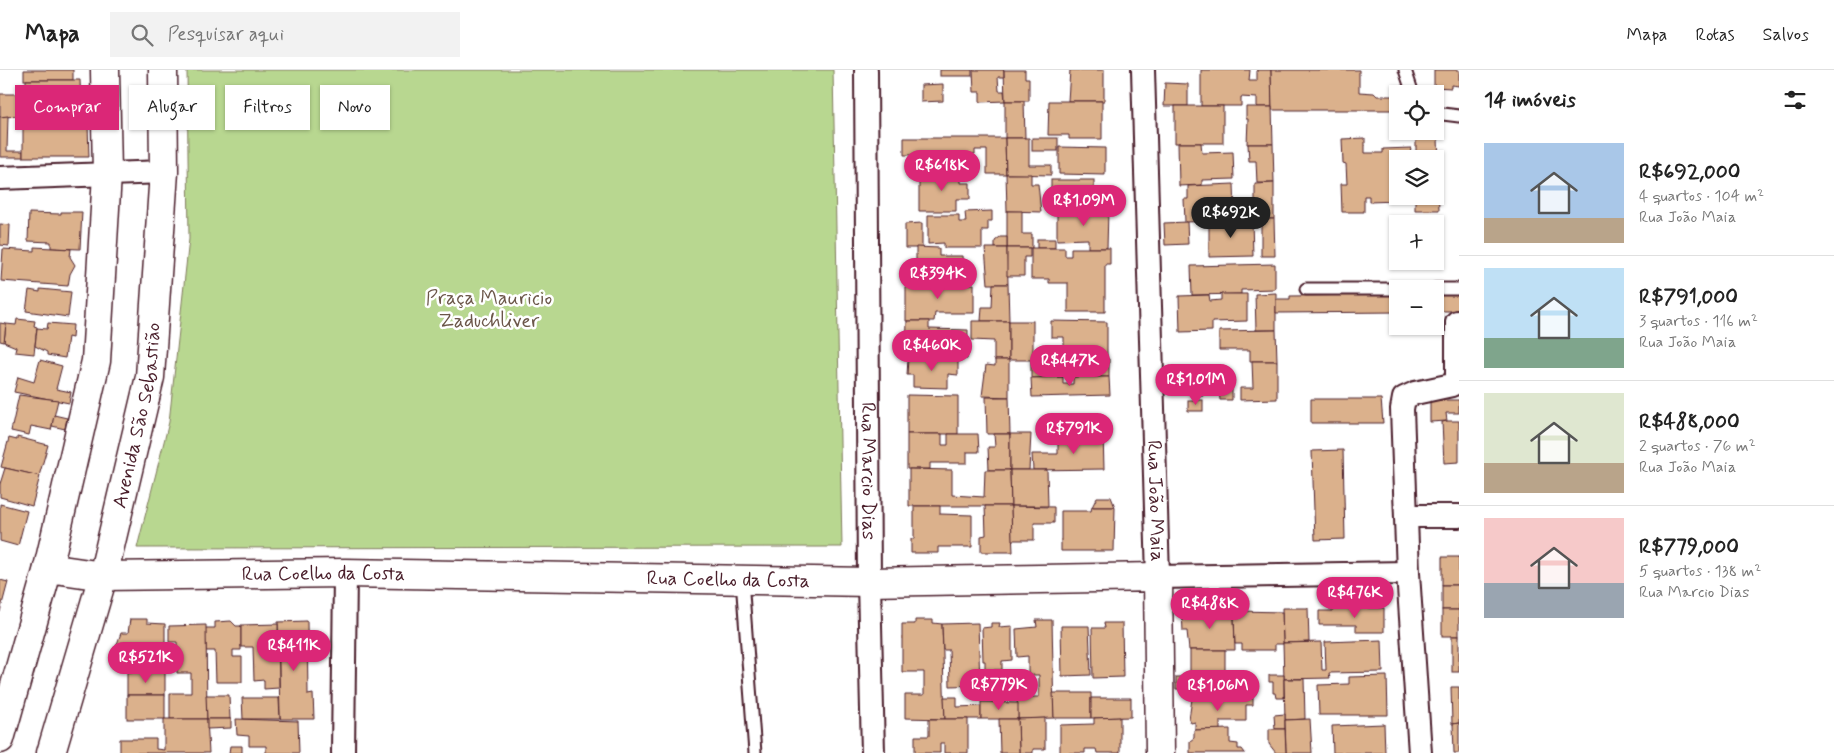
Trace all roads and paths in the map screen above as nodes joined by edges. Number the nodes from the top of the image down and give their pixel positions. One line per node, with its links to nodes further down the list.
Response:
1 (105, 70): 10 (street)
2 (163, 70): 9 (street, Avenida São Sebastião)
3 (866, 70): 25 (street, Rua Marcio Dias)
4 (1143, 70): 23 (street, Rua João Maia)
5 (1404, 70): 6 (lane)
6 (1410, 85)
7 (1444, 114): 8 (lane)
8 (1459, 116)
9 (164, 172): 10 (street); 22 (street, Avenida São Sebastião)
10 (107, 174): 11 (street); 19 (street)
11 (0, 178)
12 (1306, 289): 13 (lane)
13 (1389, 289)
14 (1444, 289): 15 (lane)
15 (1459, 289)
16 (1457, 322): 17 (street)
17 (1407, 516): 18 (street); 21 (street)
18 (1459, 516)
19 (48, 568): 22 (street, Rua Coelho da Costa); 26 (street)
20 (345, 573): 22 (street, Rua Coelho da Costa); 24 (street, Rua Coelho da Costa); 28 (street)
21 (1408, 573): 23 (street, Rua Coelho da Costa); 32 (street)
22 (102, 576): 27 (street, Avenida São Sebastião)
23 (1158, 578): 25 (street, Rua Coelho da Costa); 31 (street, Rua João Maia)
24 (742, 580): 25 (street, Rua Coelho da Costa); 29 (lane)
25 (869, 582): 30 (street, Rua Marcio Dias)
26 (0, 739)
27 (51, 753)
28 (343, 753)
29 (755, 753)
30 (873, 753)
31 (1160, 753)
32 (1420, 753)

